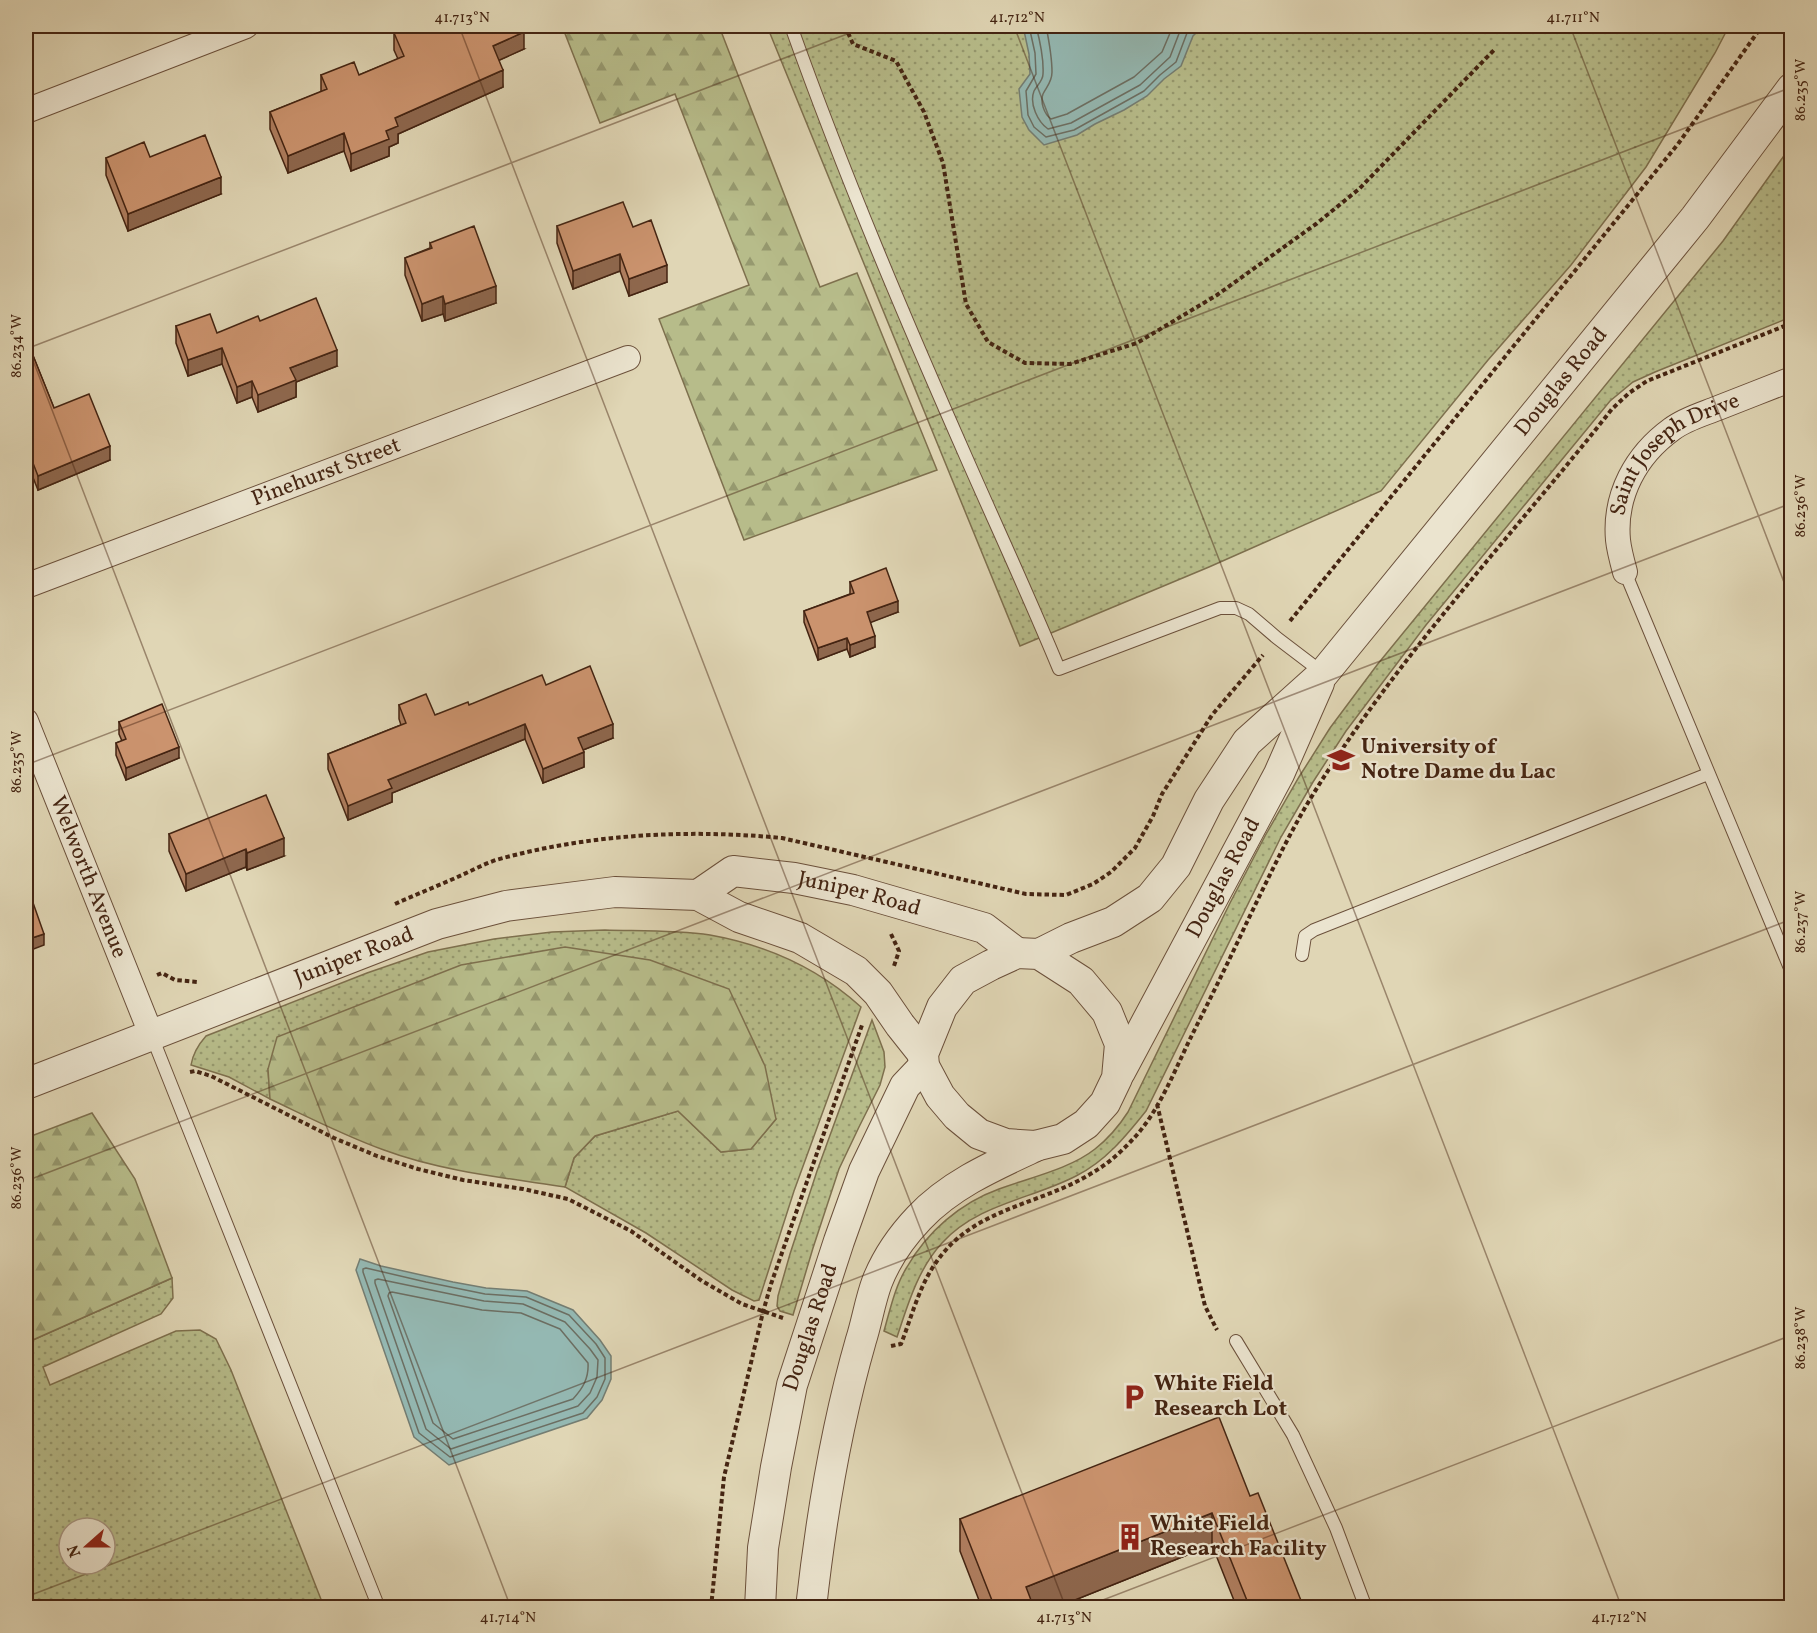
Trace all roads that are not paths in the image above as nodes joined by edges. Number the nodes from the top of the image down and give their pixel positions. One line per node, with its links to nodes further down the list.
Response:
1 (246, 26): 4 (street)
2 (791, 26): 9 (lane)
3 (1791, 88): 9 (street, Douglas Road)
4 (26, 111)
5 (628, 358): 8 (street, Pinehurst Street)
6 (1791, 379): 7 (street, Saint Joseph Drive)
7 (1625, 572): 11 (lane)
8 (26, 586)
9 (1324, 674): 13 (street, Douglas Road); 18 (street, Douglas Road)
10 (26, 721): 16 (street, Welworth Avenue)
11 (1708, 774): 14 (lane); 15 (lane)
12 (698, 895): 13 (street, Juniper Road); 16 (street, Juniper Road); 17 (street, Juniper Road)
13 (1028, 954): 17 (street); 18 (street)
14 (1302, 955)
15 (1791, 973)
16 (151, 1034): 19 (street, Juniper Road); 22 (lane)
17 (924, 1060): 20 (street); 23 (street, Douglas Road)
18 (1117, 1078): 20 (street)
19 (26, 1084)
20 (1035, 1146): 24 (street)
21 (1236, 1341): 25 (lane)
22 (379, 1608)
23 (760, 1608)
24 (811, 1608)
25 (1366, 1608)

